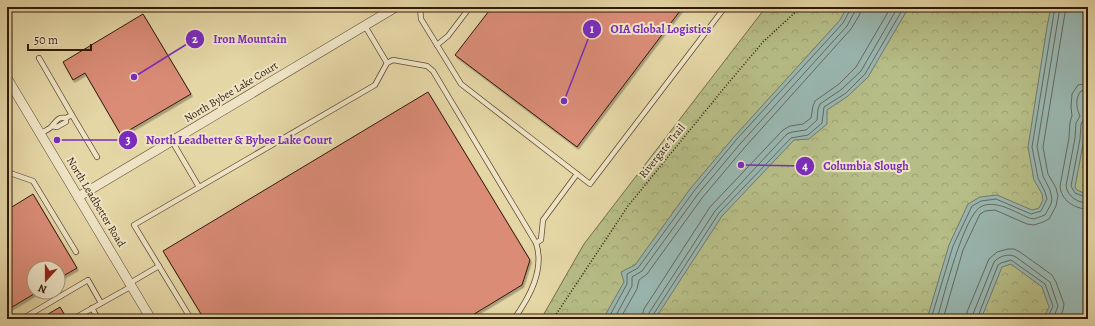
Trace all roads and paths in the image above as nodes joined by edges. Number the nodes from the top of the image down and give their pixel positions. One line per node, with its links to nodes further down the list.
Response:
1 (396, 7): 6 (street, North Bybee Lake Court)
2 (420, 7): 7 (lane)
3 (470, 7): 7 (lane)
4 (725, 7): 16 (lane)
5 (801, 7): 31 (path, Rivergate Trail)
6 (365, 26): 9 (lane); 13 (street, North Bybee Lake Court)
7 (437, 45): 16 (lane)
8 (39, 58): 11 (lane)
9 (388, 63): 17 (lane); 19 (lane)
10 (7, 78): 12 (street, North Leadbetter Road)
11 (72, 115): 12 (lane); 14 (lane)
12 (40, 134): 18 (street, North Leadbetter Road)
13 (172, 141): 17 (lane); 18 (street, North Bybee Lake Court)
14 (97, 157)
15 (7, 172): 20 (lane)
16 (577, 174): 19 (lane)
17 (199, 187): 21 (lane)
18 (78, 197): 22 (street, North Leadbetter Road)
19 (536, 243): 30 (lane)
20 (76, 252)
21 (159, 266): 22 (lane); 29 (lane)
22 (130, 284): 23 (lane); 28 (street, North Leadbetter Road)
23 (101, 303): 24 (lane); 25 (lane)
24 (92, 308): 26 (lane); 27 (lane)
25 (22, 319)
26 (73, 319)
27 (98, 319)
28 (151, 319)
29 (191, 319)
30 (514, 319)
31 (553, 319)

